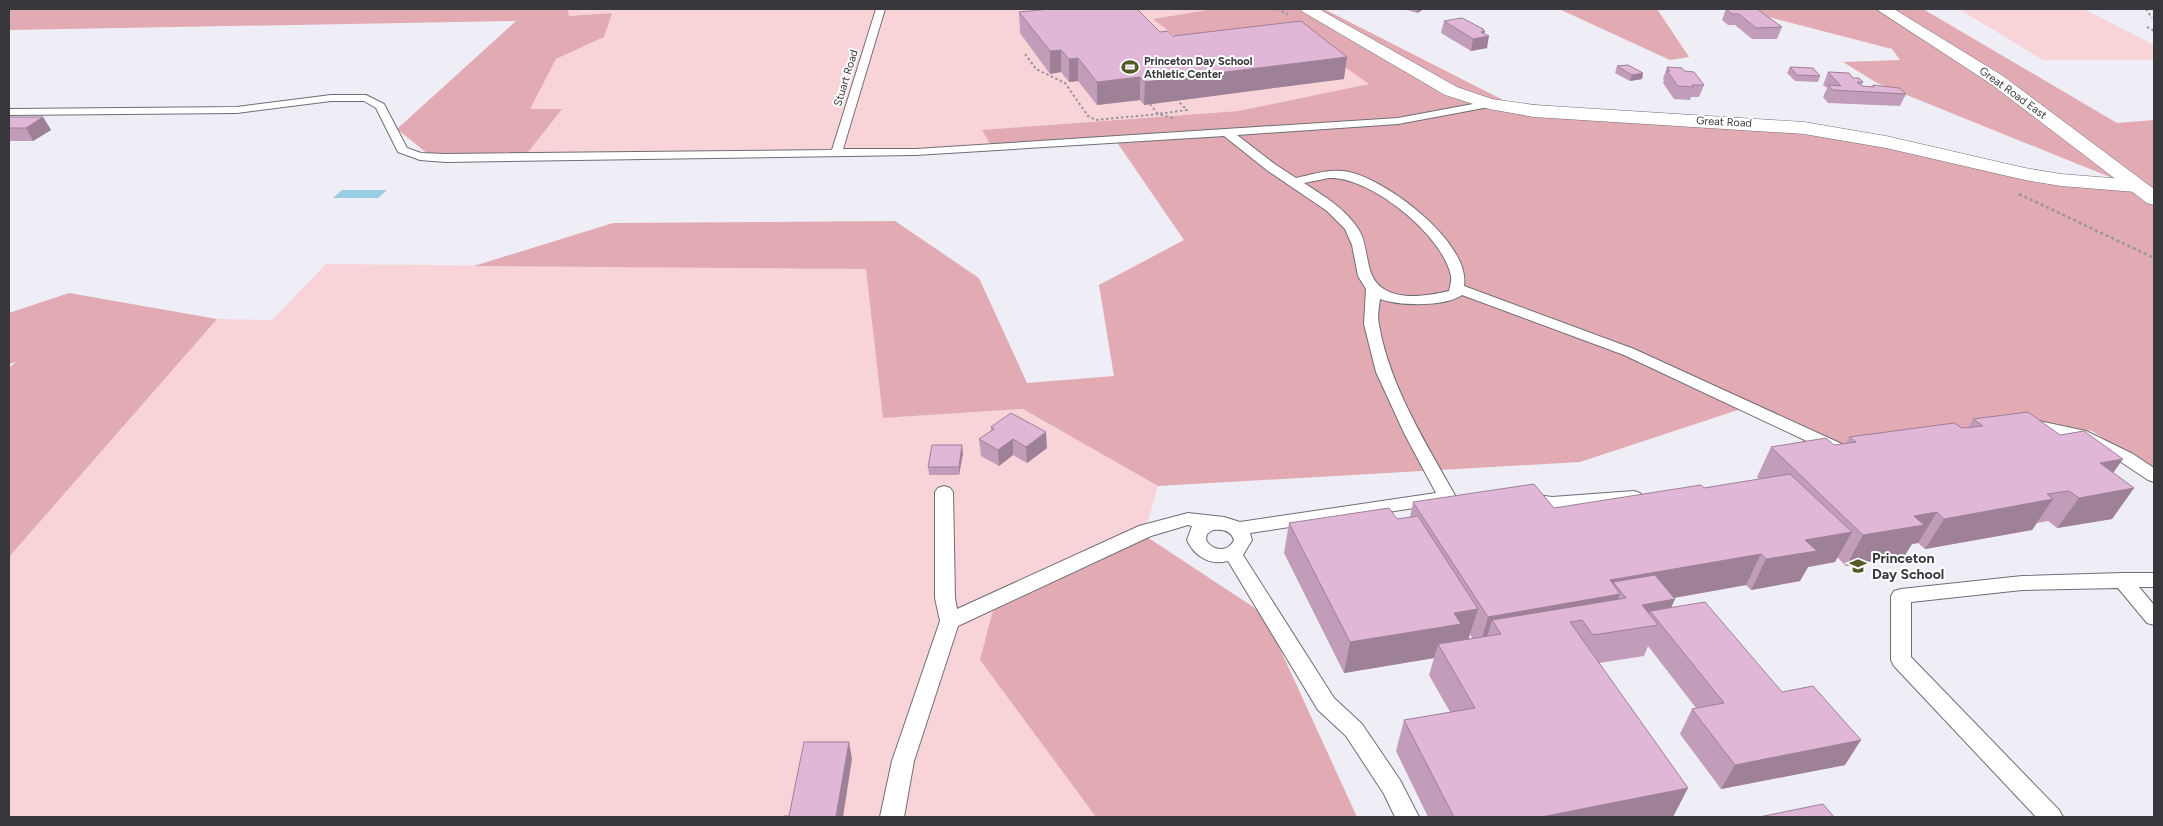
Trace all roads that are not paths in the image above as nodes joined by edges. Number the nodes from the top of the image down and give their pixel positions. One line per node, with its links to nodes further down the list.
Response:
1 (880, 9): 7 (lane, Stuart Road)
2 (1308, 9): 4 (street, Great Road)
3 (1884, 9): 9 (street, Great Road East)
4 (1489, 104): 6 (lane); 9 (street, Great Road)
5 (9, 112): 7 (lane)
6 (1227, 132): 7 (lane); 8 (lane)
7 (836, 154)
8 (1294, 182): 11 (lane); 12 (lane)
9 (2136, 186): 10 (street)
10 (2154, 199)
11 (1458, 288): 12 (lane); 14 (lane)
12 (1374, 289): 20 (lane)
13 (2017, 421): 15 (lane)
14 (1847, 448)
15 (2154, 476)
16 (944, 492): 25 (lane)
17 (1656, 496): 18 (lane)
18 (1516, 498)
19 (1215, 523): 20 (lane); 21 (lane); 25 (lane)
20 (1237, 529): 21 (lane)
21 (1233, 554): 27 (lane)
22 (2122, 580): 23 (lane); 24 (lane); 28 (lane)
23 (2154, 580)
24 (2154, 618)
25 (950, 621): 26 (lane)
26 (892, 817)
27 (1407, 817)
28 (2051, 817)

